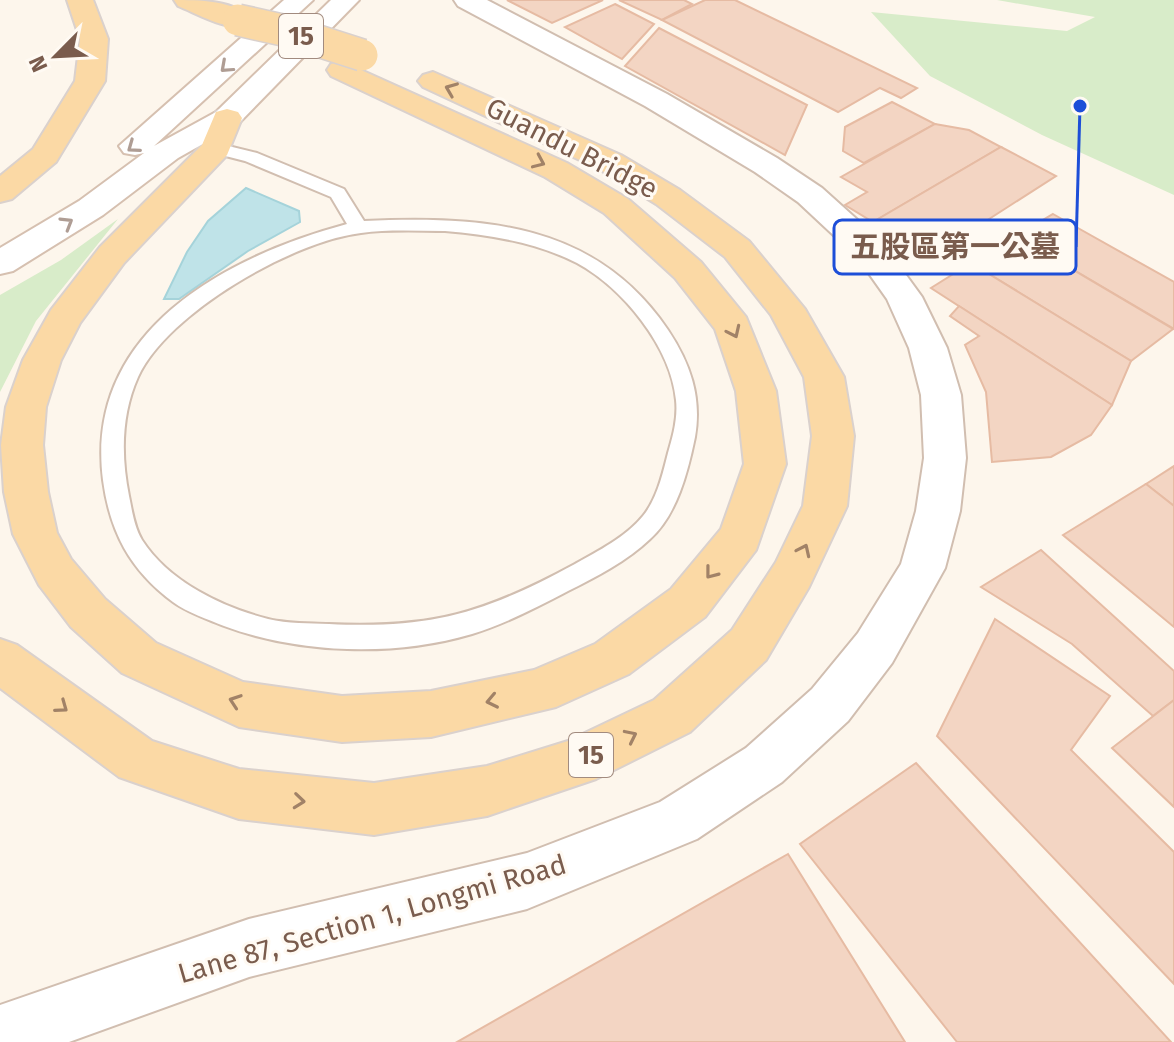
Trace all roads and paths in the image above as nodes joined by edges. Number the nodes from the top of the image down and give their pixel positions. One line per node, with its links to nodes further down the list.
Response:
1 (80, 0): 8 (main road)
2 (187, 0): 6 (main road, 15)
3 (300, 0): 10 (street, one-way to 10)
4 (346, 0): 7 (street)
5 (467, 0): 13 (street, Lane 87, Section 1, Longmi Road)
6 (352, 63): 7 (main road, one-way to 7); 12 (main road, Guandu Bridge / 15, one-way to 6)
7 (222, 133): 9 (lane); 11 (street, one-way to 7)
8 (0, 192)
9 (358, 227): 9 (lane)
10 (0, 236)
11 (0, 263)
12 (0, 660)
13 (0, 1036)

